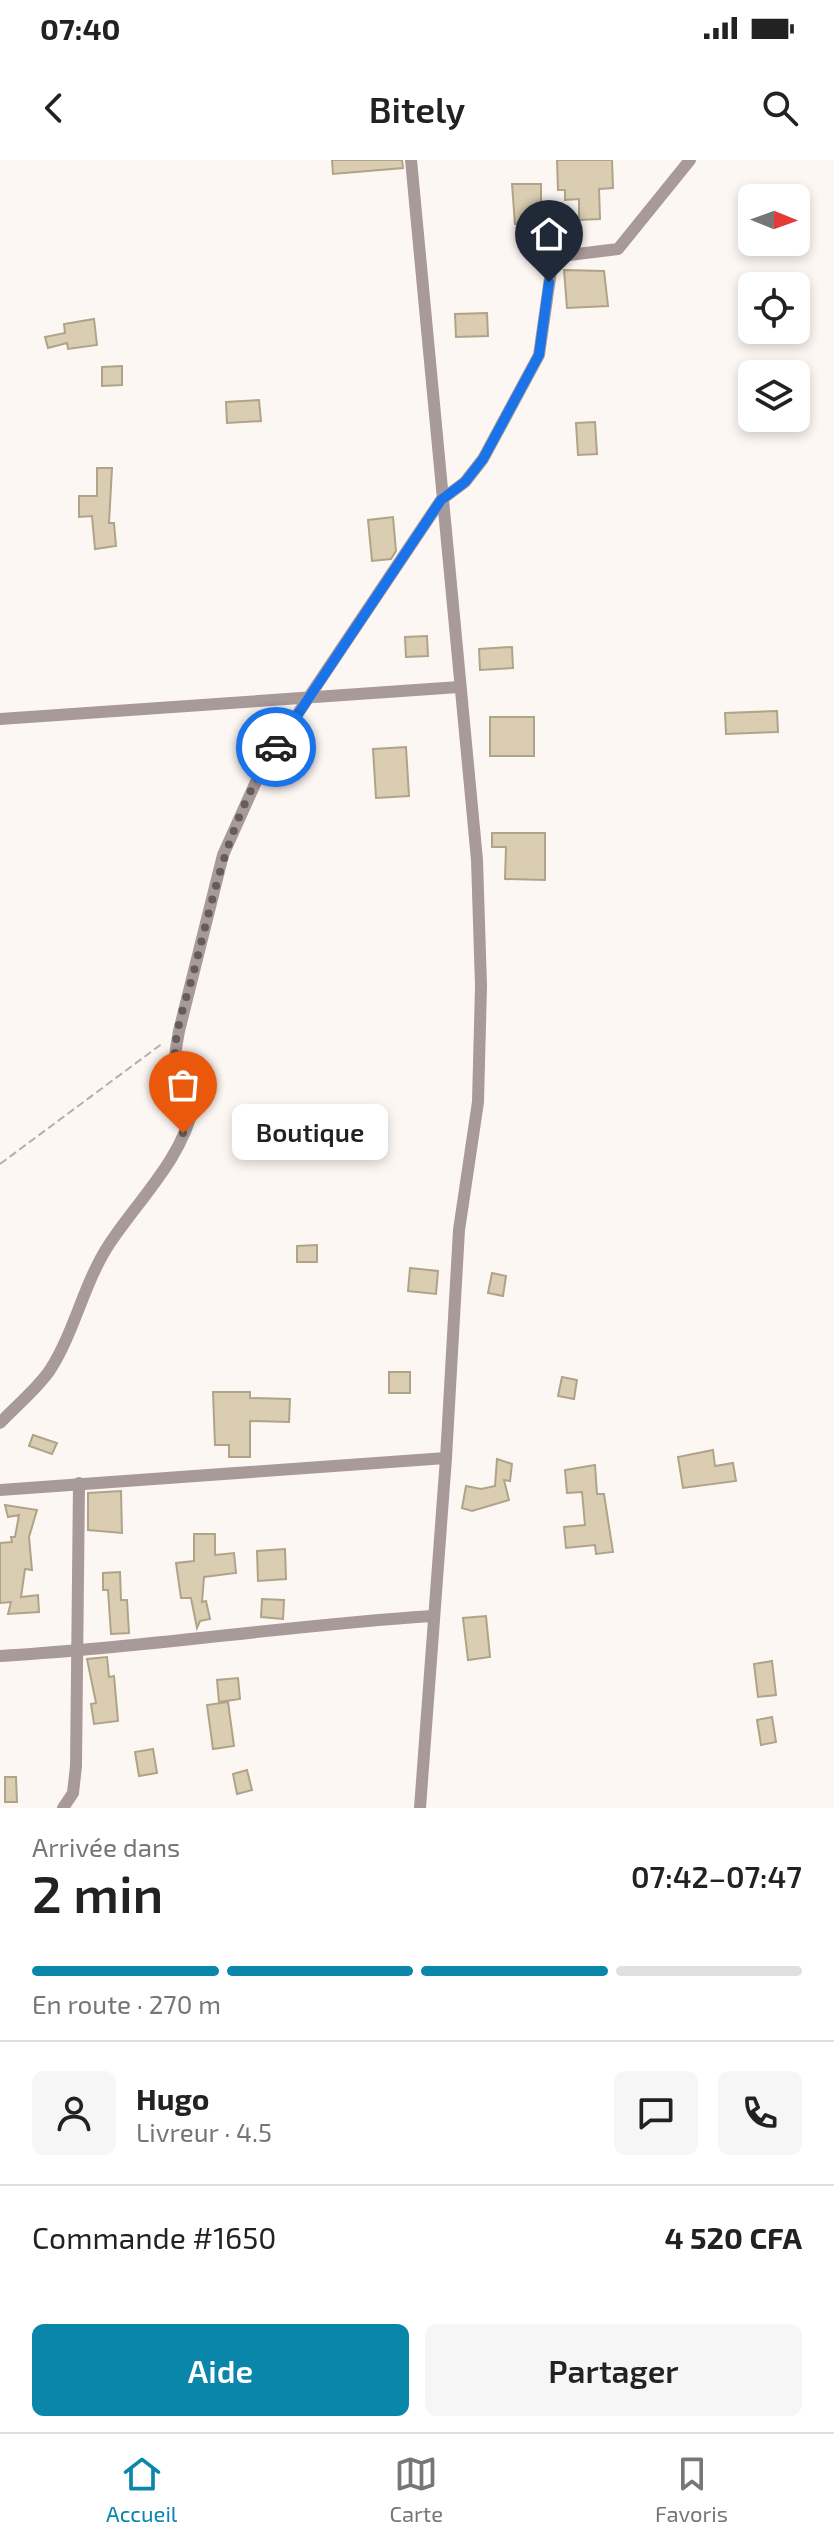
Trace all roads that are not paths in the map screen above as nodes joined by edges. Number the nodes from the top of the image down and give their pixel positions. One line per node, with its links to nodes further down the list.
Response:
1 (411, 160): 3 (street)
2 (690, 160): 3 (street)
3 (441, 500): 4 (street); 5 (street)
4 (459, 687): 5 (street); 8 (street)
5 (309, 698): 6 (street); 7 (street)
6 (0, 719)
7 (0, 1423)
8 (446, 1458): 9 (street); 11 (street)
9 (79, 1483): 10 (street); 12 (street)
10 (0, 1490)
11 (433, 1616): 12 (street); 15 (street)
12 (75, 1652): 13 (street); 14 (street)
13 (0, 1656)
14 (63, 1808)
15 (420, 1808)

